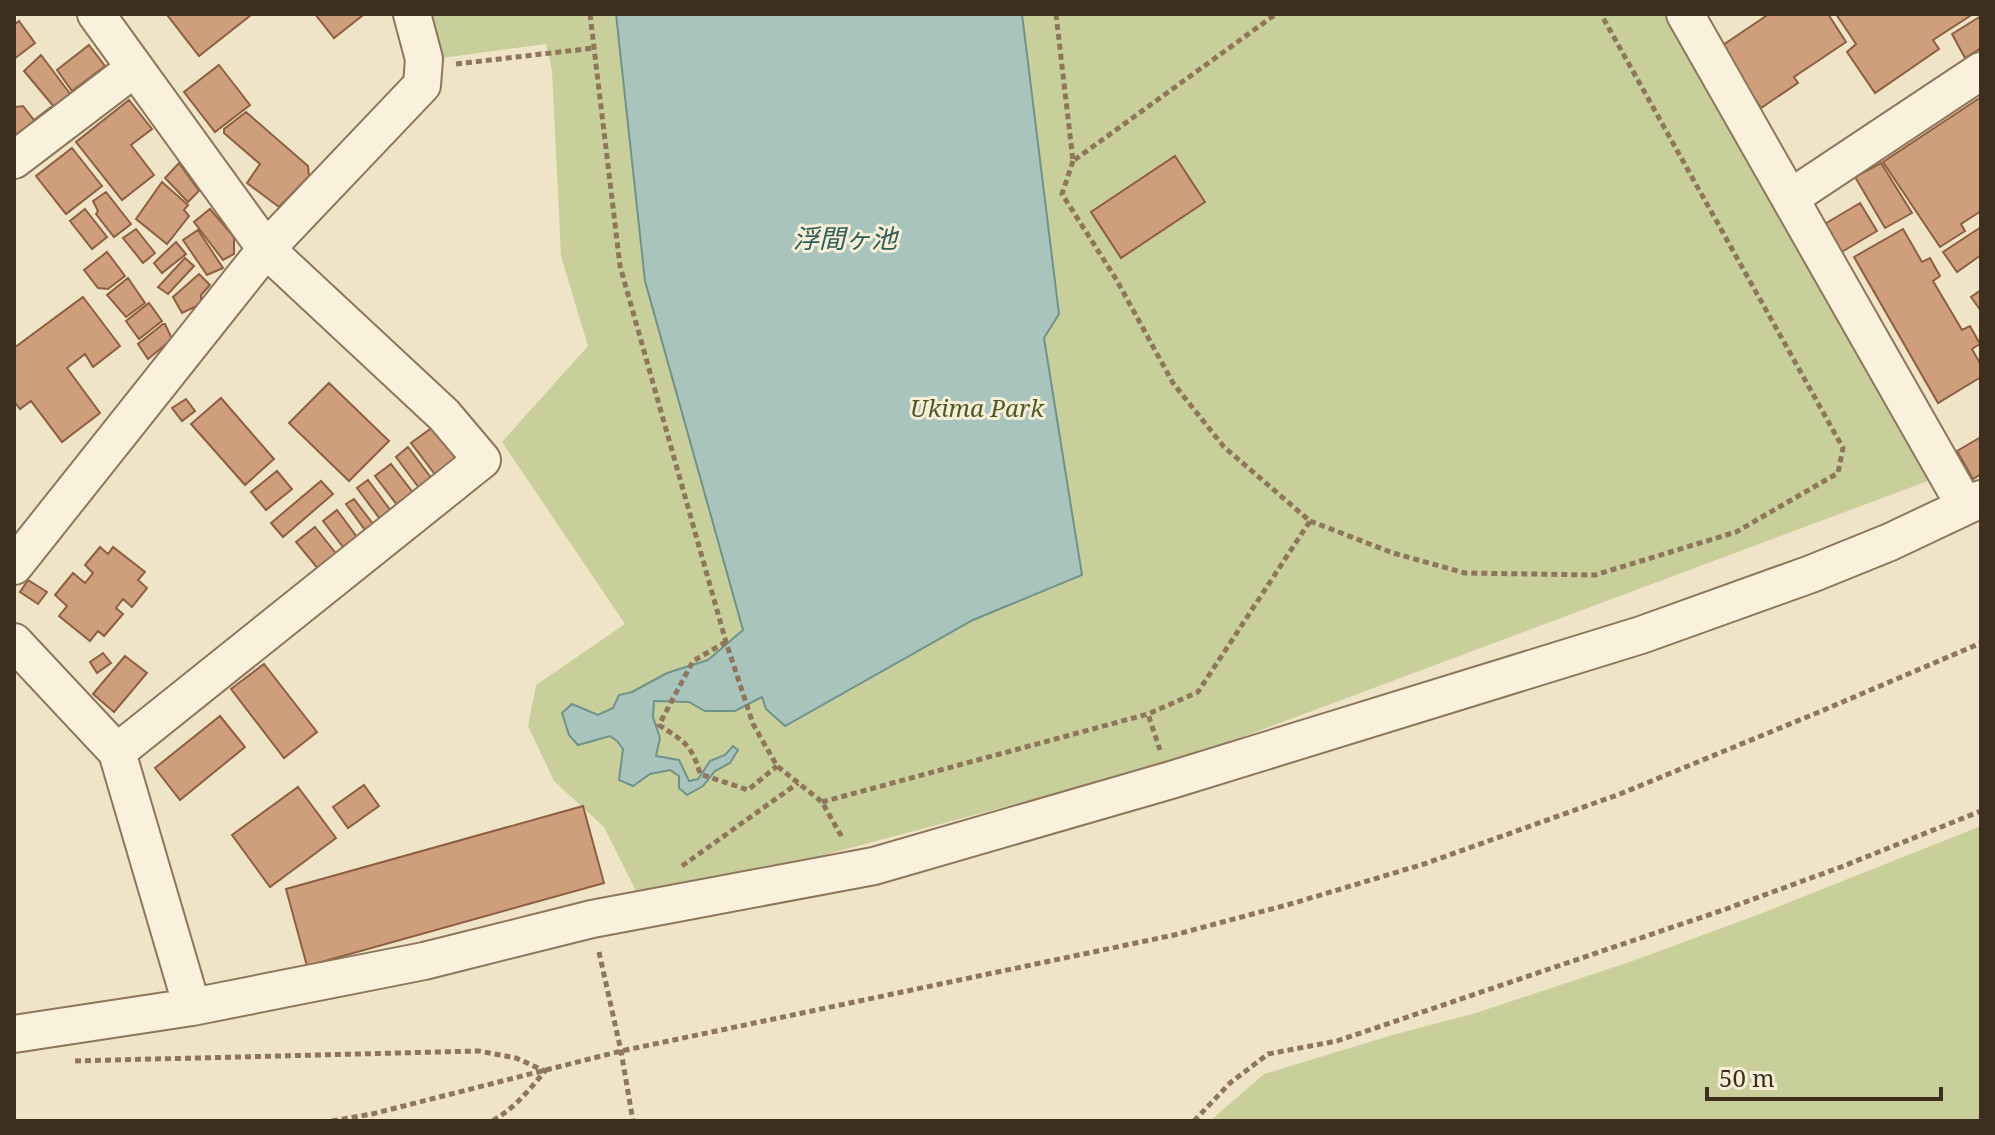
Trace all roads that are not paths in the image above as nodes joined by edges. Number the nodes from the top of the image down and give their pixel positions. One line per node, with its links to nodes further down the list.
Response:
1 (96, 14): 4 (street)
2 (412, 14): 8 (street)
3 (1685, 14): 7 (street)
4 (135, 68): 6 (street); 8 (street)
5 (1981, 71): 7 (street)
6 (14, 160)
7 (1790, 198): 9 (street)
8 (266, 249): 10 (street); 12 (street)
9 (1973, 502): 13 (street)
10 (14, 566)
11 (14, 642): 12 (street)
12 (117, 752): 13 (street)
13 (192, 1007): 14 (street)
14 (14, 1034)

